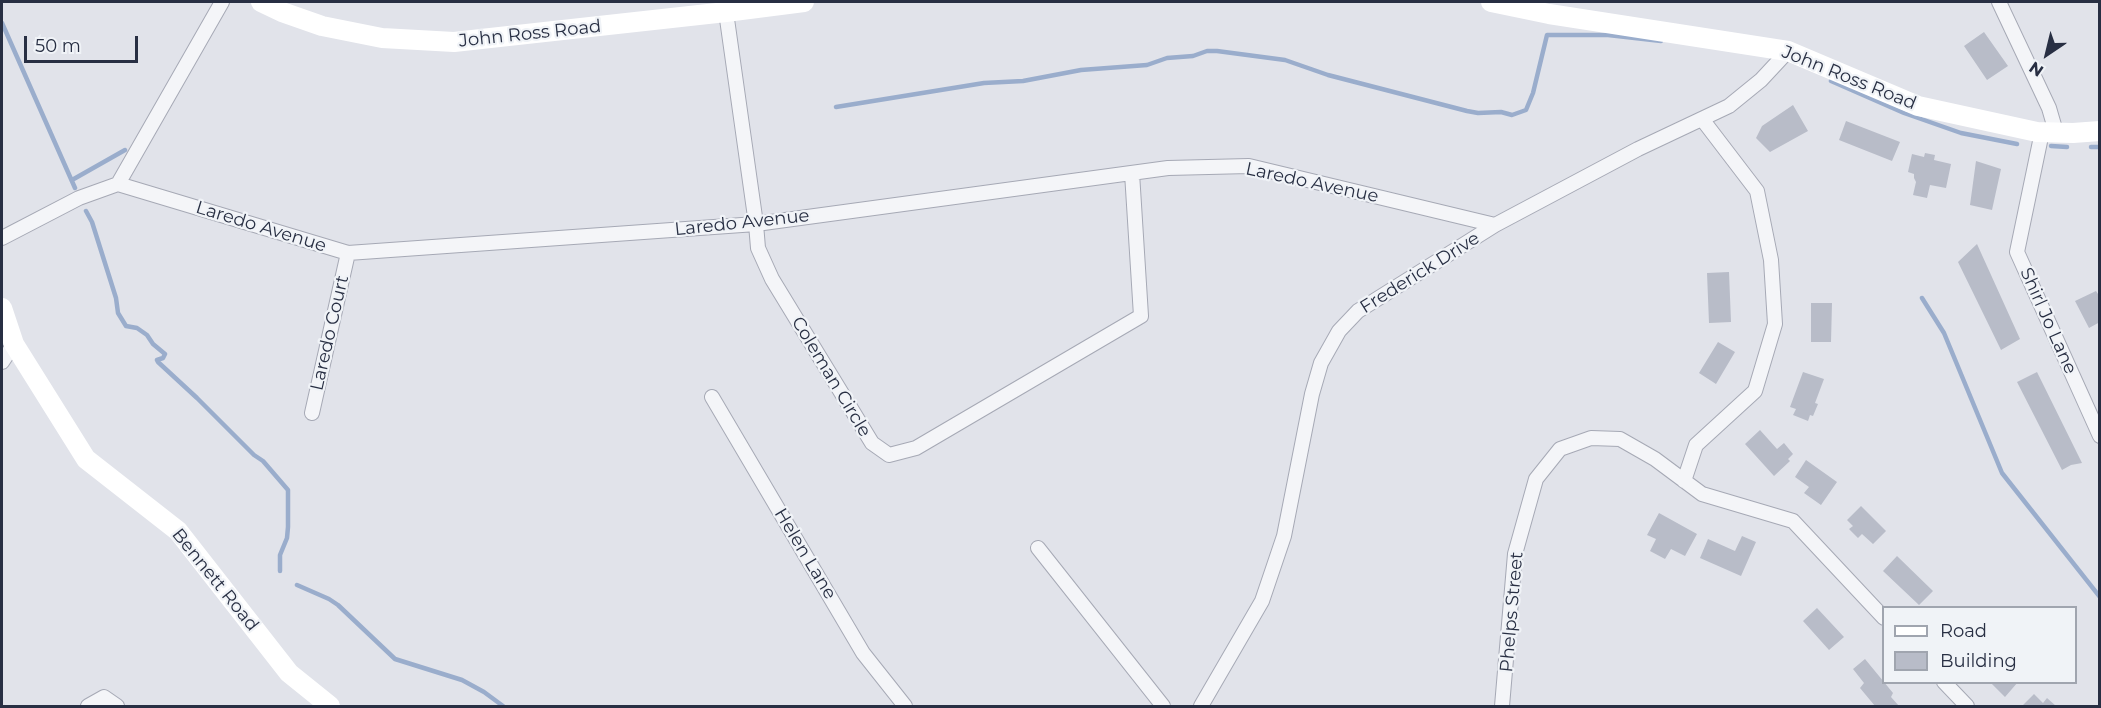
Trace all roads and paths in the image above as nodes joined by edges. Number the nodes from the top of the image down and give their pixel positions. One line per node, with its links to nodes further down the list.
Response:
1 (222, 2): 12 (street)
2 (261, 2): 6 (street, John Ross Road)
3 (804, 2): 6 (street, John Ross Road)
4 (1491, 2): 7 (street, John Ross Road)
5 (1999, 2): 10 (street)
6 (726, 12): 13 (street, Coleman Circle)
7 (1788, 51): 8 (street, Frederick Drive); 10 (street, John Ross Road)
8 (1702, 119): 14 (street, Frederick Drive); 23 (street)
9 (2100, 130): 10 (street, John Ross Road)
10 (2049, 132): 22 (street, Shirl Jo Lane)
11 (1132, 173): 13 (street, Laredo Avenue); 13 (street, Coleman Circle); 14 (street, Laredo Avenue)
12 (118, 184): 15 (street); 16 (street, Laredo Avenue)
13 (756, 224): 16 (street, Laredo Avenue)
14 (1495, 225): 32 (street, Frederick Drive)
15 (2, 238)
16 (348, 253): 21 (street, Laredo Court)
17 (2, 308): 18 (street, Bennett Road)
18 (15, 344): 19 (street); 29 (street, Bennett Road)
19 (2, 362)
20 (712, 397): 30 (street, Helen Lane)
21 (312, 413)
22 (2100, 436)
23 (1684, 481): 25 (street, Phelps Street); 33 (street, Phelps Street)
24 (1038, 548): 31 (street)
25 (1882, 616)
26 (1946, 684): 34 (street)
27 (88, 706): 28 (street)
28 (117, 706)
29 (330, 706)
30 (904, 706)
31 (1163, 706)
32 (1201, 706)
33 (1502, 706)
34 (1967, 706)

